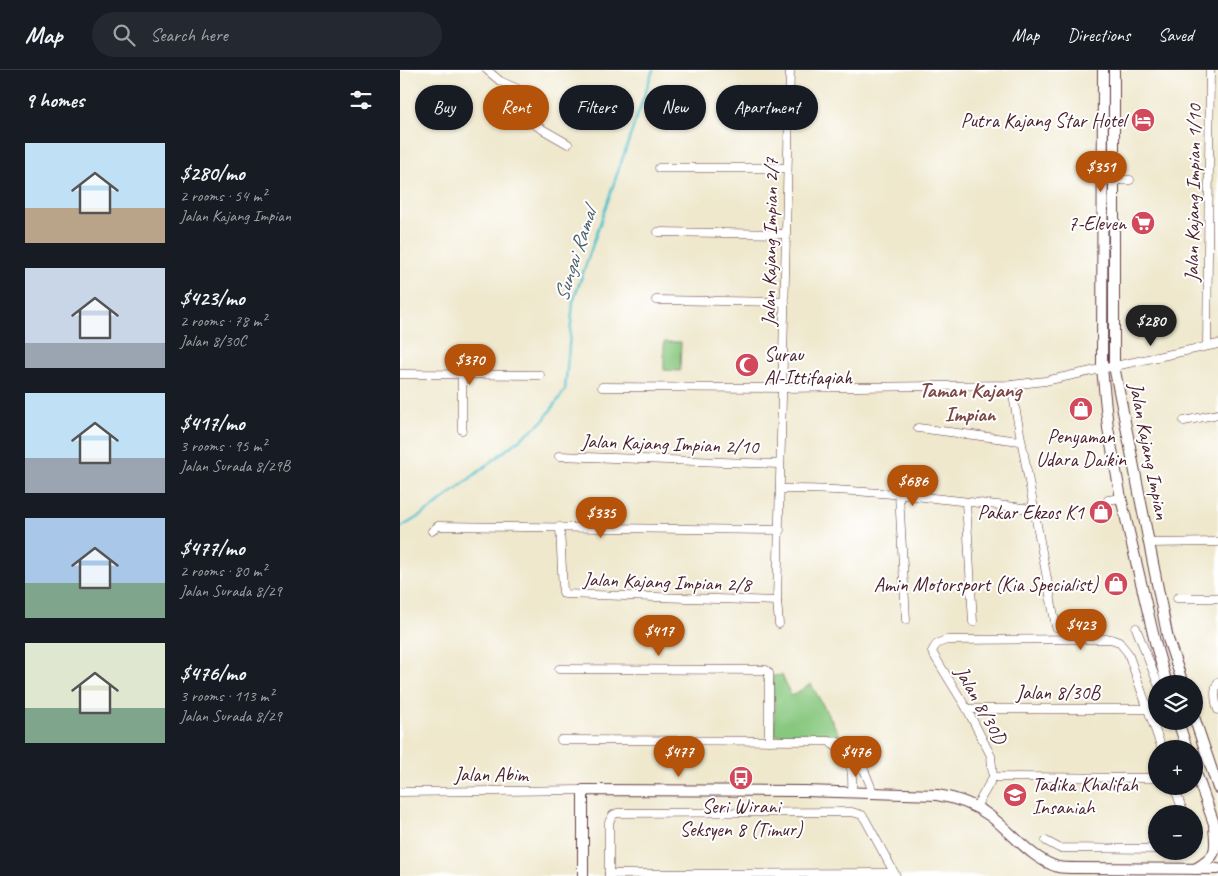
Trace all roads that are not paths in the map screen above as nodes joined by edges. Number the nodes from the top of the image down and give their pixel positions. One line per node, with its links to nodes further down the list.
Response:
1 (487, 70): 6 (street)
2 (790, 70): 10 (street, Jalan Kajang Impian 2/7)
3 (1103, 70): 11 (street, Jalan Kajang Impian)
4 (1114, 70): 12 (street, Jalan Kajang Impian)
5 (1210, 70): 8 (street, Jalan Kajang Impian 1/10)
6 (568, 144)
7 (1218, 144): 8 (street)
8 (1210, 146): 15 (street, Jalan Kajang Impian 1/10)
9 (659, 168): 10 (street)
10 (787, 168): 17 (street, Jalan Kajang Impian 2/7)
11 (1102, 180): 12 (street); 25 (street, Jalan Kajang Impian)
12 (1114, 180): 13 (street); 24 (street, Jalan Kajang Impian)
13 (1130, 180)
14 (1218, 214): 15 (street)
15 (1209, 216): 19 (street, Jalan Kajang Impian 1/10)
16 (658, 232): 17 (street)
17 (785, 234): 21 (street, Jalan Kajang Impian 2/7)
18 (1218, 283): 19 (street)
19 (1208, 286): 23 (street, Jalan Kajang Impian 1/10)
20 (656, 300): 21 (street)
21 (784, 302): 31 (street, Jalan Kajang Impian 2/7)
22 (1218, 344): 23 (street)
23 (1207, 346): 24 (street)
24 (1114, 366): 25 (street); 49 (street, Jalan Kajang Impian)
25 (1102, 368): 29 (street); 41 (street, Jalan Kajang Impian)
26 (400, 374): 27 (street)
27 (462, 374): 28 (street); 35 (street)
28 (540, 375)
29 (1011, 385): 31 (street); 36 (street)
30 (602, 387): 31 (street)
31 (782, 388): 38 (street, Jalan Kajang Impian 2/7)
32 (1218, 414): 33 (street)
33 (1184, 421)
34 (918, 428): 36 (street)
35 (462, 430)
36 (1020, 441): 44 (street)
37 (559, 456): 38 (street, Jalan Kajang Impian 2/10)
38 (780, 464): 39 (street, Jalan Kajang Impian 2/7)
39 (780, 489): 40 (street); 46 (street, Jalan Kajang Impian 2/7)
40 (899, 494): 43 (street); 53 (street)
41 (1121, 498): 42 (street); 59 (street, Jalan Kajang Impian)
42 (1108, 500)
43 (966, 502): 44 (street); 54 (street)
44 (1033, 509): 56 (street)
45 (560, 527): 46 (street); 47 (street); 52 (street, Jalan Kajang Impian 2/8)
46 (780, 530): 52 (street, Jalan Kajang Impian 2/7)
47 (432, 531)
48 (1218, 542): 49 (street)
49 (1149, 543): 58 (street, Jalan Kajang Impian)
50 (1177, 598): 51 (street)
51 (1218, 598)
52 (777, 602): 55 (street, Jalan Kajang Impian 2/7)
53 (906, 620)
54 (973, 622)
55 (779, 624)
56 (1056, 627)
57 (1136, 628): 61 (street)
58 (1168, 639): 59 (street); 63 (street, Jalan Kajang Impian)
59 (1155, 642): 62 (street, Jalan Kajang Impian)
60 (558, 668): 71 (street)
61 (1154, 675)
62 (1164, 675)
63 (1180, 675)
64 (1218, 682): 68 (street)
65 (1148, 706): 67 (street, Jalan 8/30D)
66 (1148, 708): 67 (street, Jalan 8/30B)
67 (967, 709): 73 (street, Jalan 8/30D)
68 (1218, 710)
69 (1198, 730): 75 (street)
70 (561, 740): 71 (street)
71 (769, 741): 72 (street)
72 (828, 741): 77 (street); 79 (street)
73 (993, 777): 74 (street); 81 (street)
74 (1148, 778)
75 (1218, 788)
76 (583, 790): 77 (street); 78 (street, Jalan Abim); 91 (street)
77 (852, 791): 79 (street)
78 (400, 792)
79 (873, 792): 81 (street)
80 (1203, 793): 82 (street)
81 (976, 807): 88 (street)
82 (1214, 824): 83 (street); 87 (street)
83 (1218, 835)
84 (1046, 841): 85 (street)
85 (1148, 849)
86 (1218, 869): 87 (street)
87 (1194, 870): 88 (street); 92 (street)
88 (1095, 872)
89 (895, 874): 90 (street); 90 (street)
90 (609, 875)
91 (583, 876)
92 (1212, 876)

